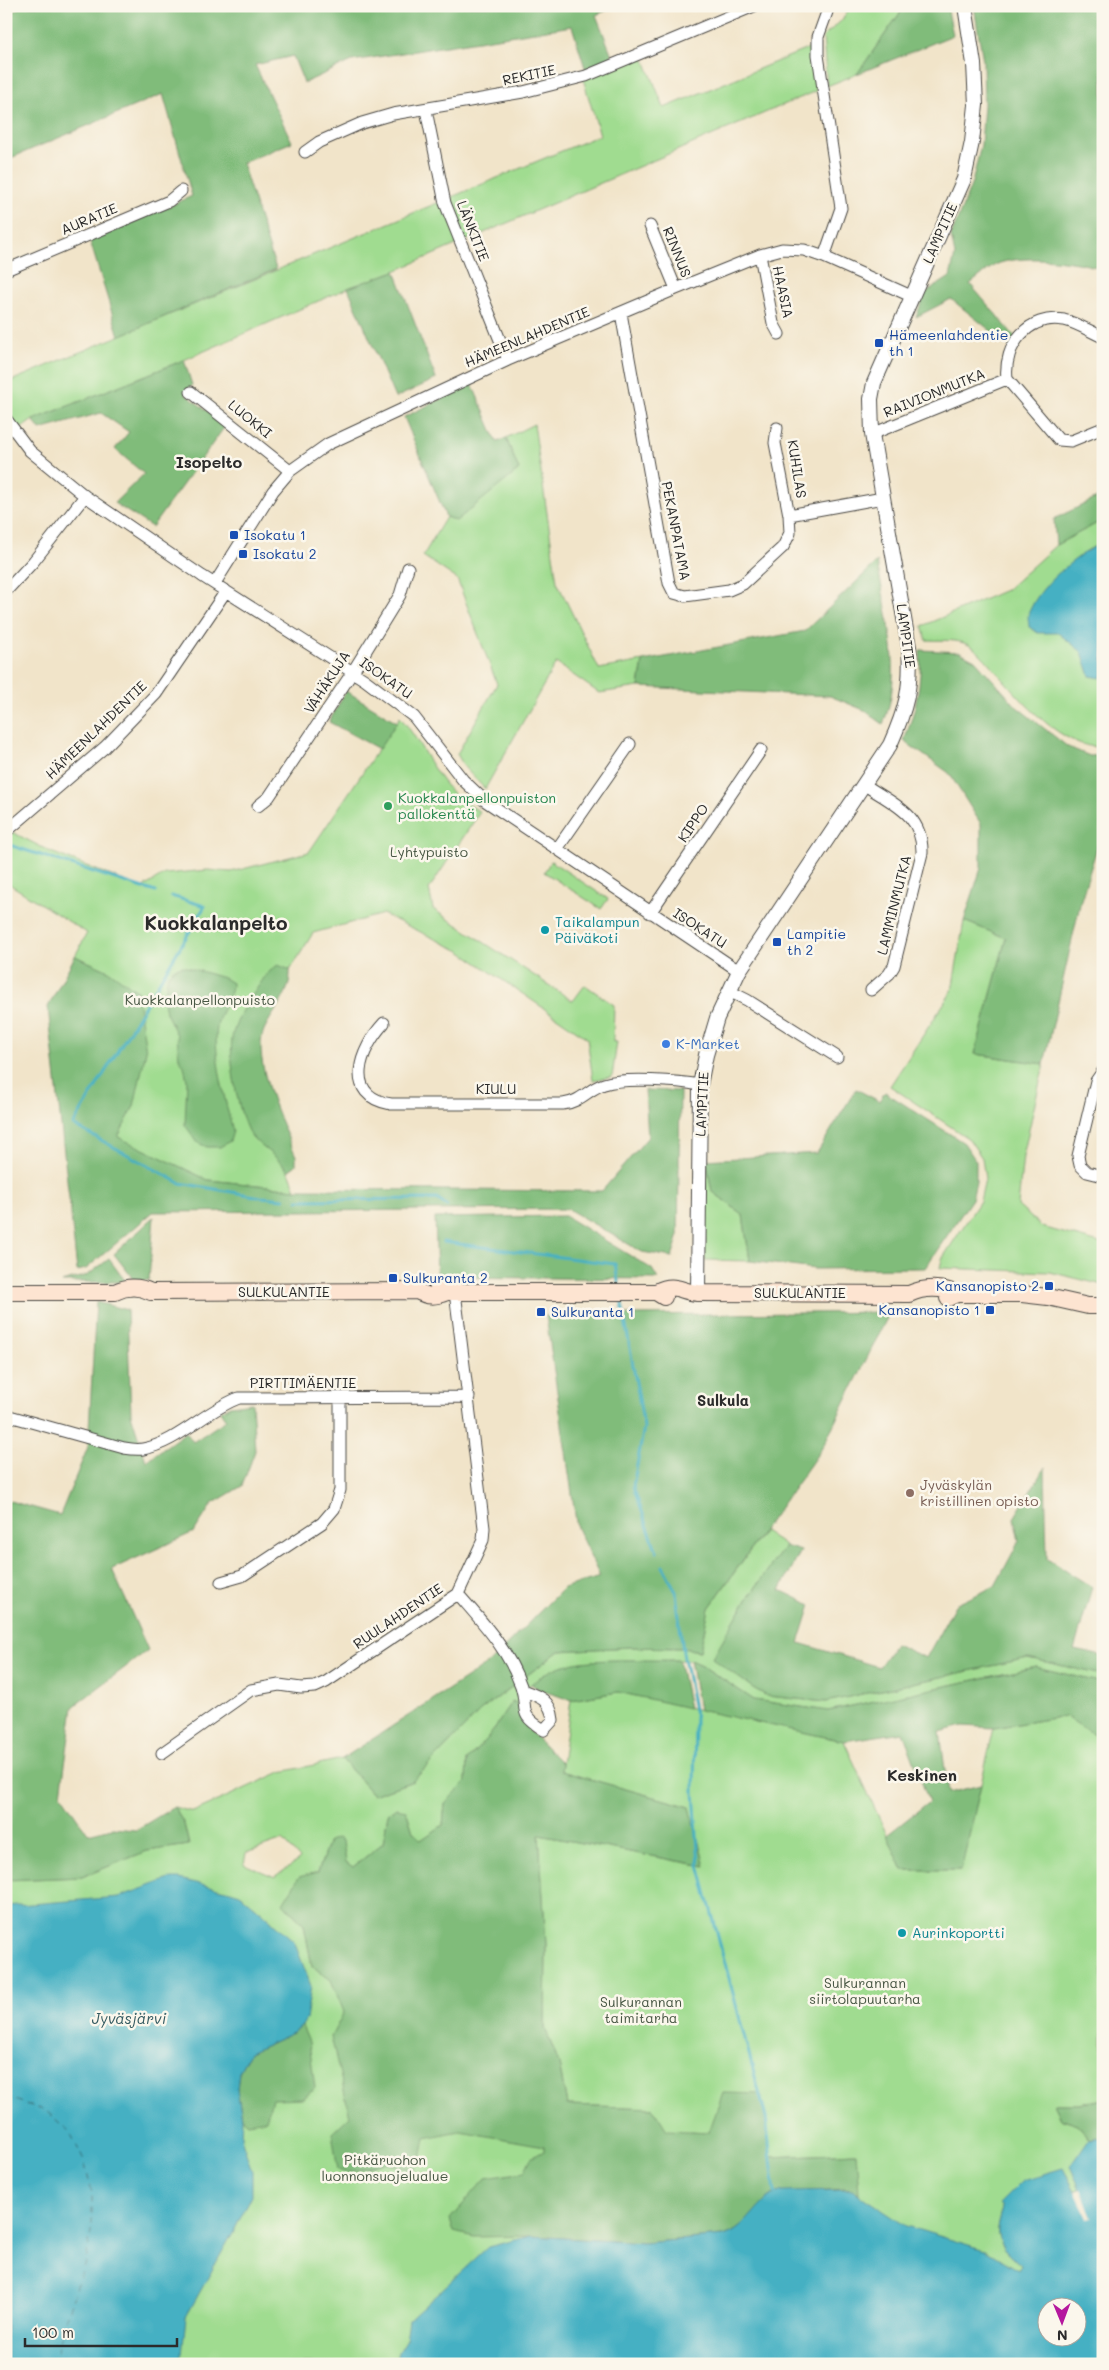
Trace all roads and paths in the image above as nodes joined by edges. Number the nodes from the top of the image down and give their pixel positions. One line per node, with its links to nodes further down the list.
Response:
1 (754, 6): 4 (street, REKITIE)
2 (826, 6): 9 (street)
3 (965, 6): 12 (street, LAMPITIE)
4 (426, 110): 5 (street, REKITIE); 16 (street, LÄNKITIE)
5 (305, 152)
6 (181, 191): 10 (street, AURATIE)
7 (650, 226): 11 (street, RINNUS)
8 (760, 255): 9 (street, HÄMEENLAHDENTIE); 11 (street, HÄMEENLAHDENTIE); 14 (street, HAASIA)
9 (824, 257): 12 (street, HÄMEENLAHDENTIE)
10 (6, 270)
11 (676, 289): 13 (street, HÄMEENLAHDENTIE)
12 (911, 296): 22 (street, LAMPITIE)
13 (621, 313): 16 (street, HÄMEENLAHDENTIE); 26 (street, PEKANPATAMA)
14 (779, 334)
15 (1103, 337): 17 (street, RAIVIONMUTKA)
16 (508, 360): 23 (street, HÄMEENLAHDENTIE)
17 (1007, 379): 21 (street, RAIVIONMUTKA); 22 (street, RAIVIONMUTKA)
18 (191, 392): 23 (street, LUOKKI)
19 (6, 419): 24 (street, ISOKATU)
20 (777, 428): 26 (street, KUHILAS)
21 (1103, 428)
22 (872, 434): 25 (street, LAMPITIE)
23 (290, 471): 28 (street, HÄMEENLAHDENTIE)
24 (85, 496): 28 (street, ISOKATU); 29 (street)
25 (883, 498): 26 (street); 34 (street, LAMPITIE)
26 (789, 515)
27 (408, 568): 31 (street, VÄHÄKUJA)
28 (215, 583): 30 (street, ISOKATU)
29 (6, 590)
30 (226, 591): 31 (street, ISOKATU); 36 (street, HÄMEENLAHDENTIE)
31 (352, 673): 35 (street, VÄHÄKUJA); 37 (street, ISOKATU)
32 (630, 744): 37 (street)
33 (761, 750): 38 (street, KIPPO)
34 (865, 785): 39 (street, LAMPITIE); 40 (street, LAMMINMUTKA)
35 (258, 806)
36 (8, 830)
37 (557, 849): 38 (street, ISOKATU)
38 (650, 913): 39 (street, ISOKATU)
39 (739, 971): 41 (street, LAMPITIE)
40 (871, 990)
41 (729, 991): 43 (street); 45 (street, LAMPITIE)
42 (384, 1023): 45 (street, KIULU)
43 (837, 1057)
44 (1103, 1071): 46 (street)
45 (700, 1085): 49 (street, LAMPITIE)
46 (1103, 1176)
47 (6, 1292): 48 (main road, SULKULANTIE)
48 (451, 1292): 49 (main road, SULKULANTIE); 52 (street, RUULAHDENTIE)
49 (694, 1293): 50 (main road, SULKULANTIE)
50 (1096, 1306): 51 (main road, SULKULANTIE)
51 (1103, 1314)
52 (469, 1397): 53 (street, PIRTTIMÄENTIE); 56 (street, RUULAHDENTIE)
53 (340, 1399): 54 (street, PIRTTIMÄENTIE); 55 (street)
54 (6, 1415)
55 (221, 1582)
56 (458, 1594): 57 (street); 58 (street, RUULAHDENTIE)
57 (522, 1690)
58 (162, 1752)

